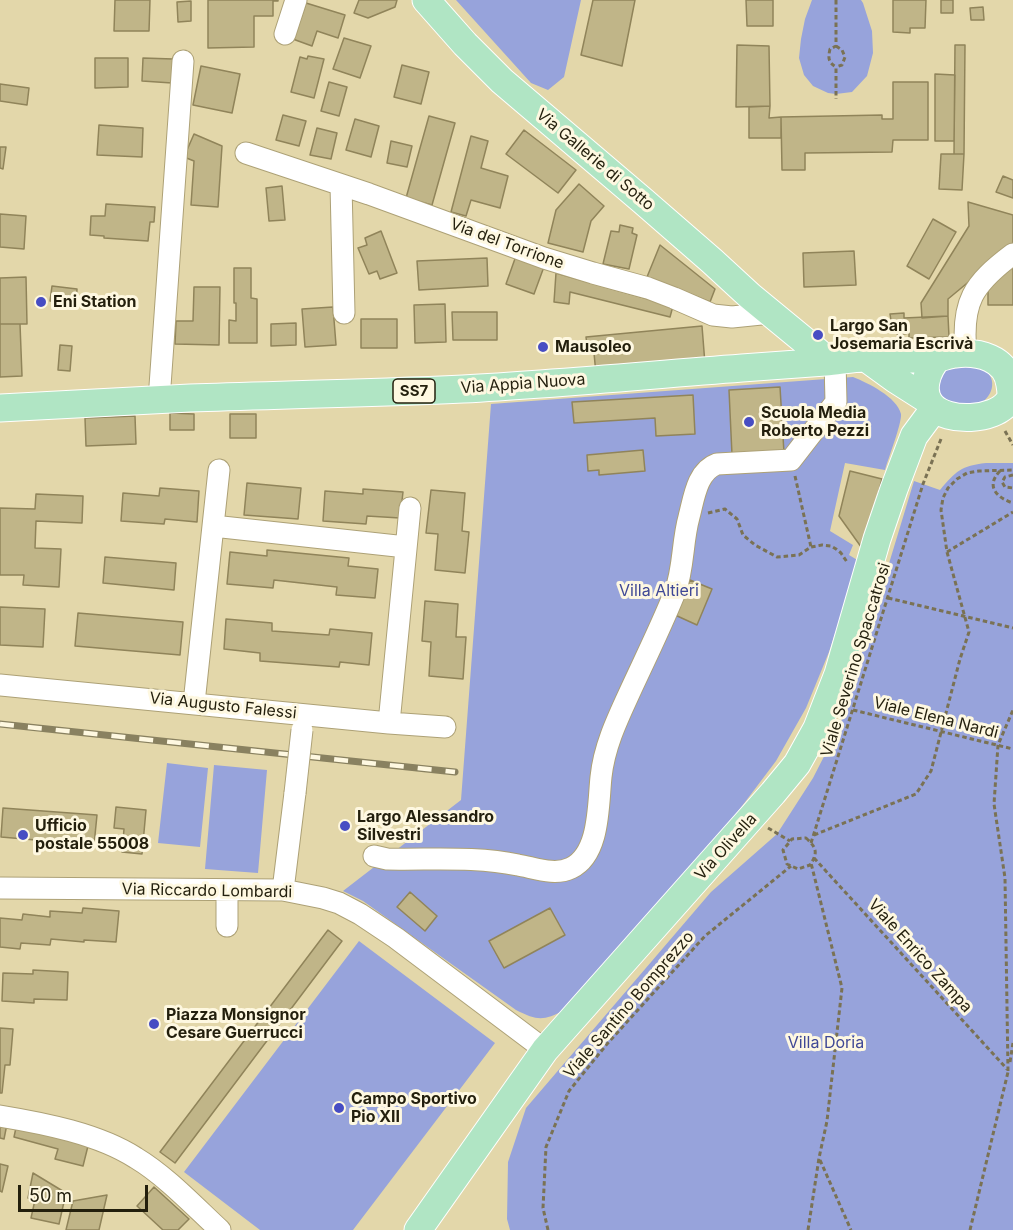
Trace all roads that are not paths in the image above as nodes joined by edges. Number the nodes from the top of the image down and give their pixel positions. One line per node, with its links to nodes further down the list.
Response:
1 (296, 0): 3 (street)
2 (426, 0): 9 (main road, Via Gallerie di Sotto)
3 (285, 34)
4 (183, 61): 15 (street)
5 (246, 153): 6 (street, Via del Torrione)
6 (341, 185): 8 (street); 9 (street, Via del Torrione)
7 (1013, 254): 10 (street)
8 (344, 313)
9 (771, 313): 13 (main road)
10 (966, 353): 12 (main road); 14 (main road)
11 (866, 358): 12 (main road, Via Appia Nuova / SS7); 13 (main road, Via Appia Nuova / SS7); 17 (main road)
12 (938, 358): 17 (main road)
13 (832, 361): 15 (main road, Via Appia Nuova / SS7); 28 (street)
14 (1008, 366): 18 (main road)
15 (159, 400): 16 (main road, Via Appia Nuova / SS7)
16 (0, 408)
17 (938, 408): 18 (main road); 33 (main road, Via Olivella)
18 (1006, 414)
19 (219, 470): 21 (street)
20 (410, 508): 22 (street)
21 (213, 526): 22 (street); 24 (street)
22 (406, 547): 26 (street)
23 (0, 685): 24 (street, Via Augusto Falessi)
24 (194, 703): 25 (street, Via Augusto Falessi)
25 (303, 722): 26 (street, Via Augusto Falessi); 31 (street, bridge)
26 (389, 723): 27 (street, Via Augusto Falessi)
27 (445, 727)
28 (374, 856)
29 (0, 888): 30 (street, Via Riccardo Lombardi)
30 (227, 890): 31 (street, Via Riccardo Lombardi); 32 (street)
31 (284, 890): 33 (street, Via Riccardo Lombardi)
32 (227, 926)
33 (545, 1050): 36 (main road, Via Olivella)
34 (0, 1116): 35 (street)
35 (220, 1230)
36 (418, 1230)

